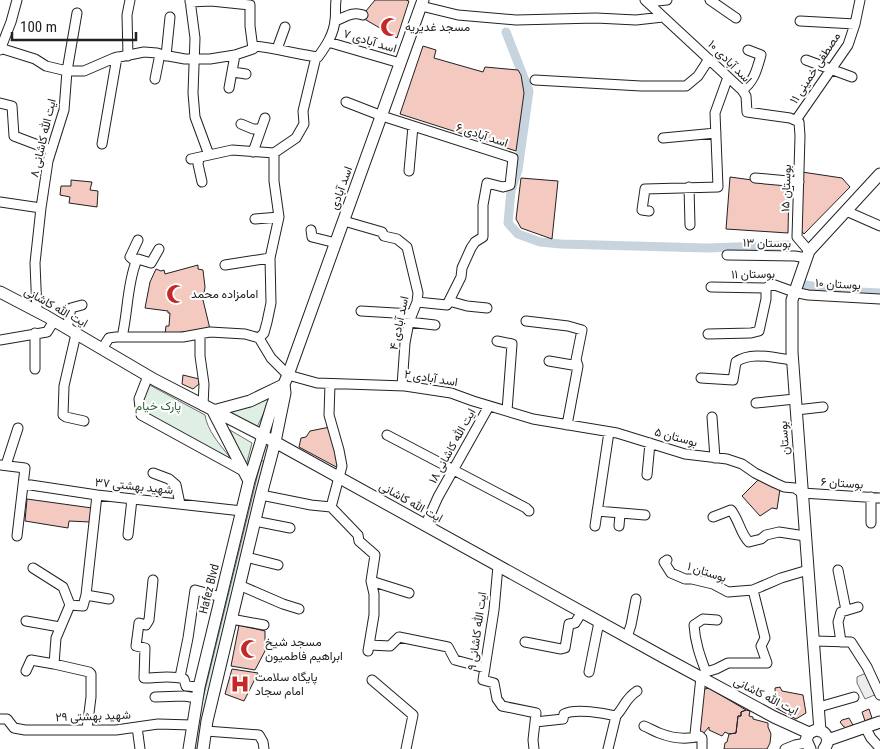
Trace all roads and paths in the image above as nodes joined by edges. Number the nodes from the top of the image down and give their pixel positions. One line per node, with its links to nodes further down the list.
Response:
1 (17, 0): 21 (street)
2 (130, 0): 26 (street)
3 (336, 0): 15 (street)
4 (667, 0): 8 (street)
5 (710, 0): 14 (street)
6 (860, 0): 17 (street, مصطفی خمینی ۱۱)
7 (190, 1): 20 (street); 29 (street)
8 (646, 1): 12 (street, اسد آبادی ۱۰)
9 (422, 3): 12 (street); 32 (main road, اسد آبادی)
10 (77, 13): 34 (street, ایت الله کاشانی ۸)
11 (363, 15): 15 (street)
12 (663, 16): 30 (street, اسد آبادی ۱۰)
13 (170, 17): 24 (street)
14 (736, 18)
15 (336, 21): 19 (street)
16 (800, 21): 17 (street)
17 (855, 24): 33 (street, مصطفی خمینی ۱۱)
18 (285, 27): 22 (street)
19 (328, 42): 28 (street, اسد آبادی ۷); 32 (street, اسد آبادی ۷)
20 (253, 46): 22 (street); 25 (street)
21 (0, 48): 34 (street)
22 (277, 49): 28 (street)
23 (748, 50): 42 (street)
24 (163, 55): 26 (street); 29 (street); 39 (street)
25 (235, 55): 29 (street); 35 (street)
26 (128, 56): 27 (street)
27 (117, 57): 34 (street); 53 (street)
28 (316, 57): 56 (street)
29 (195, 58): 57 (street)
30 (709, 59): 37 (street, اسد آبادی ۱۰); 40 (street)
31 (806, 60): 33 (street)
32 (400, 63): 45 (main road, اسد آبادی)
33 (830, 70): 38 (street); 47 (street, مصطفی خمینی ۱۱)
34 (67, 71): 54 (street, ایت الله کاشانی ۸)
35 (232, 72): 36 (street); 41 (street)
36 (246, 74)
37 (728, 77): 42 (street, اسد آبادی ۱۰); 51 (street)
38 (852, 77)
39 (155, 79)
40 (535, 80)
41 (229, 88)
42 (742, 90): 47 (street, اسد آبادی ۱۰)
43 (346, 102): 45 (street, اسد آبادی ۶)
44 (0, 103): 54 (street)
45 (382, 116): 49 (street, اسد آبادی ۶); 70 (main road, اسد آبادی)
46 (265, 118): 50 (street)
47 (797, 121): 62 (street, بوستان ۱۵)
48 (242, 124): 50 (street)
49 (413, 126): 58 (street); 87 (street, اسد آبادی ۶)
50 (261, 129): 55 (street)
51 (716, 132): 52 (street); 63 (street)
52 (663, 138)
53 (102, 144)
54 (51, 150): 65 (street, ایت الله کاشانی ۸)
55 (253, 152): 56 (street); 57 (street)
56 (274, 153): 68 (street)
57 (209, 155): 61 (street)
58 (408, 170)
59 (880, 174): 66 (main road, بوستان)
60 (755, 178): 62 (street)
61 (202, 182)
62 (799, 182): 77 (street, بوستان ۱۵)
63 (689, 187): 67 (street); 71 (street)
64 (0, 202): 65 (street)
65 (41, 208): 92 (street, ایت الله کاشانی ۸)
66 (846, 211): 72 (street); 77 (main road, بوستان)
67 (649, 212)
68 (279, 217): 69 (street); 79 (street)
69 (255, 220)
70 (344, 221): 75 (main road, اسد آبادی); 88 (street, اسد آبادی ۴)
71 (690, 226)
72 (880, 226)
73 (311, 230): 75 (street)
74 (138, 240): 80 (street)
75 (336, 243): 112 (main road, اسد آبادی)
76 (159, 248): 80 (street)
77 (807, 254): 78 (street, بوستان ۱۳); 85 (main road, بوستان)
78 (727, 255)
79 (270, 258): 81 (street); 102 (street)
80 (136, 262): 101 (street)
81 (225, 265)
82 (711, 287): 83 (street, بوستان ۱۱)
83 (766, 288): 85 (street, بوستان ۱۱); 100 (street)
84 (0, 292): 92 (main road, ایت الله کاشانی)
85 (794, 292): 86 (street, بوستان ۱۰); 106 (main road, بوستان)
86 (880, 299)
87 (449, 301): 88 (street); 90 (street)
88 (417, 302): 93 (street, اسد آبادی ۴)
89 (82, 306): 97 (street)
90 (487, 308)
91 (362, 311): 93 (street)
92 (37, 312): 94 (main road, ایت الله کاشانی)
93 (411, 318): 96 (street); 114 (street, اسد آبادی ۴)
94 (54, 321): 97 (main road, ایت الله کاشانی); 98 (street)
95 (526, 321): 108 (street)
96 (435, 325)
97 (72, 332): 105 (main road, ایت الله کاشانی); 122 (street)
98 (35, 333): 103 (street); 109 (street)
99 (200, 334): 101 (street); 102 (street); 119 (street)
100 (708, 334)
101 (122, 337): 105 (street)
102 (259, 338): 112 (street)
103 (0, 340)
104 (497, 341): 120 (street)
105 (102, 349): 110 (main road, ایت الله کاشانی)
106 (792, 360): 111 (street); 116 (main road, بوستان)
107 (549, 361): 108 (street)
108 (578, 366): 123 (street)
109 (35, 370)
110 (148, 376): 119 (main road, ایت الله کاشانی); 135 (street)
111 (701, 378)
112 (286, 379): 113 (street, اسد آبادی ۲); 119 (main road); 127 (main road, اسد آبادی); 128 (main road, اسد آبادی)
113 (330, 384): 114 (street, اسد آبادی ۲); 136 (street)
114 (402, 386): 117 (street, اسد آبادی ۲)
115 (756, 403): 116 (street)
116 (796, 404): 118 (street); 138 (main road, بوستان)
117 (489, 406): 120 (street, اسد آبادی ۲); 132 (street, ایت الله کاشانی ۱۸)
118 (823, 407)
119 (208, 408): 127 (main road, ایت الله کاشانی); 135 (main road)
120 (507, 411): 123 (street, اسد آبادی ۲)
121 (712, 417): 130 (street)
122 (84, 420)
123 (567, 424): 125 (street, بوستان ۵)
124 (18, 428): 131 (street)
125 (609, 432): 129 (street, بوستان ۵); 147 (street)
126 (387, 435): 132 (street)
127 (262, 437): 128 (main road, ایت الله کاشانی); 135 (main road, Hafez Blvd)
128 (275, 442): 136 (main road, ایت الله کاشانی); 140 (main road)
129 (650, 443): 130 (street, بوستان ۵); 134 (street)
130 (715, 458): 138 (street, بوستان ۵)
131 (3, 465): 137 (street)
132 (454, 470): 146 (street); 153 (street, ایت الله کاشانی ۱۸)
133 (153, 473): 143 (street)
134 (647, 475)
135 (247, 477): 145 (main road, Hafez Blvd)
136 (338, 478): 144 (street); 153 (main road, ایت الله کاشانی)
137 (24, 484): 139 (street, شهید بهشتی ۳۷); 158 (street)
138 (802, 493): 141 (street, بوستان ۶); 159 (main road, بوستان)
139 (97, 495): 142 (street, شهید بهشتی ۳۷); 172 (street)
140 (261, 495): 144 (street); 151 (main road)
141 (875, 498): 152 (street)
142 (132, 499): 143 (street, شهید بهشتی ۳۷); 157 (street)
143 (180, 504): 145 (street, شهید بهشتی ۳۷)
144 (331, 508): 168 (street)
145 (242, 511): 173 (main road, Hafez Blvd)
146 (529, 511)
147 (597, 511): 148 (street); 154 (street)
148 (620, 514): 149 (street); 155 (street)
149 (645, 515)
150 (712, 516): 159 (street)
151 (254, 521): 156 (street); 160 (main road)
152 (871, 523)
153 (425, 526): 163 (main road, ایت الله کاشانی)
154 (595, 526)
155 (619, 526)
156 (290, 528)
157 (128, 535)
158 (17, 536)
159 (806, 536): 165 (main road, بوستان)
160 (246, 557): 162 (street); 169 (main road)
161 (667, 560): 170 (street, بوستان ۱)
162 (278, 565)
163 (498, 566): 180 (main road, ایت الله کاشانی); 192 (street, ایت الله کاشانی ۹)
164 (33, 568): 176 (street)
165 (808, 570): 170 (street, بوستان ۱); 189 (main road, بوستان)
166 (838, 570): 179 (street)
167 (154, 580): 196 (street)
168 (371, 581): 171 (street); 192 (street)
169 (240, 585): 178 (street); 181 (main road)
170 (753, 590): 195 (street)
171 (409, 593)
172 (86, 595): 175 (street); 176 (street)
173 (221, 597): 196 (street); 199 (main road, Hafez Blvd)
174 (636, 598): 187 (street)
175 (109, 599)
176 (70, 605): 186 (street)
177 (858, 607): 179 (street)
178 (298, 609)
179 (846, 610): 190 (street)
180 (582, 612): 184 (main road, ایت الله کاشانی); 188 (street)
181 (231, 619): 185 (street); 213 (main road)
182 (717, 620): 195 (street)
183 (26, 621): 186 (street)
184 (599, 622): 187 (main road, ایت الله کاشانی); 194 (street)
185 (264, 625)
186 (60, 627): 191 (street)
187 (627, 637): 195 (main road, ایت الله کاشانی)
188 (525, 642)
189 (814, 642): 190 (street); 203 (main road, بوستان)
190 (840, 642): 200 (street)
191 (54, 664): 193 (street); 212 (street)
192 (485, 668): 206 (street, ایت الله کاشانی ۹)
193 (26, 671)
194 (589, 672)
195 (703, 675): 214 (street); 215 (main road, ایت الله کاشانی)
196 (180, 677): 199 (street)
197 (372, 680): 222 (street)
198 (637, 691): 204 (street)
199 (198, 693): 201 (street); 208 (main road, Hafez Blvd)
200 (880, 695)
201 (155, 697)
202 (854, 697): 203 (street)
203 (819, 707): 215 (main road, بوستان)
204 (616, 716): 206 (street); 224 (street)
205 (0, 719): 212 (street, شهید بهشتی ۲۹)
206 (535, 722): 223 (street)
207 (880, 722): 211 (main road)
208 (192, 725): 210 (street, شهید بهشتی ۲۹); 219 (main road, Hafez Blvd)
209 (644, 726): 214 (street)
210 (137, 727): 212 (street, شهید بهشتی ۲۹); 218 (street)
211 (865, 727): 216 (main road); 217 (street)
212 (87, 729)
213 (206, 731): 220 (main road); 221 (street)
214 (700, 736): 225 (street)
215 (812, 739): 216 (main road); 226 (street)
216 (827, 746)
217 (880, 748)
218 (140, 749)
219 (189, 749)
220 (204, 749)
221 (264, 749)
222 (406, 749)
223 (534, 749)
224 (608, 749)
225 (702, 749)
226 (785, 749)

